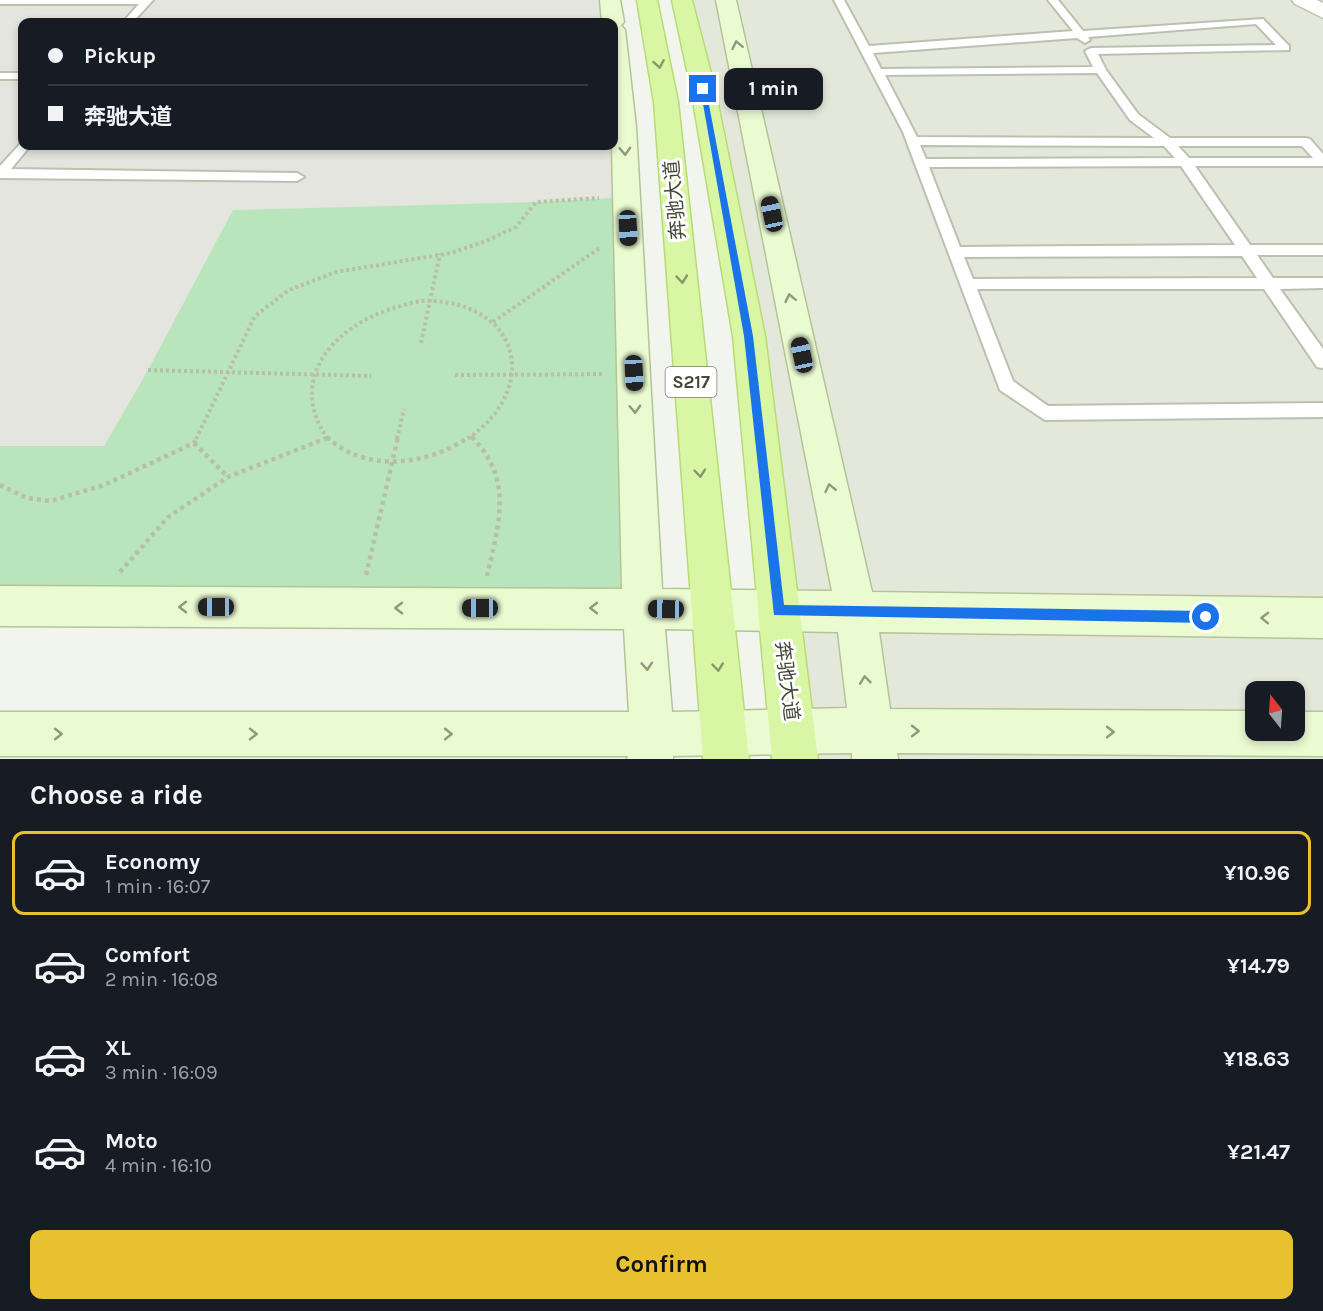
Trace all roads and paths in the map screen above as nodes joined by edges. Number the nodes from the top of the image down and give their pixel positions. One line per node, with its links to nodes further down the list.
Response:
1 (147, 0): 9 (lane); 11 (lane)
2 (610, 0): 12 (main road)
3 (647, 0): 60 (main road, 奔驰大道 / S217, one-way to 60)
4 (682, 0): 61 (main road, 奔驰大道)
5 (726, 0): 62 (main road, one-way to 5)
6 (839, 0): 14 (lane)
7 (1053, 0): 13 (lane)
8 (1302, 0): 10 (street)
9 (0, 1)
10 (1323, 12)
11 (131, 18)
12 (612, 18)
13 (1082, 34): 14 (lane); 15 (lane); 15 (lane)
14 (865, 50): 18 (lane)
15 (1091, 51): 17 (lane)
16 (618, 69): 28 (main road, one-way to 28)
17 (1100, 69): 18 (lane); 22 (lane)
18 (877, 72): 21 (lane)
19 (0, 76): 20 (lane)
20 (18, 76)
21 (912, 141): 22 (lane); 25 (lane)
22 (1168, 142): 24 (lane); 24 (lane)
23 (20, 150): 26 (lane)
24 (1185, 162): 25 (lane); 29 (lane)
25 (920, 163): 31 (lane)
26 (0, 173): 27 (lane)
27 (297, 177)
28 (627, 213): 32 (path); 37 (path); 41 (main road)
29 (1247, 250): 30 (lane); 31 (lane); 33 (lane)
30 (1323, 250)
31 (954, 252): 35 (lane)
32 (440, 254): 36 (path); 42 (path)
33 (1270, 283): 34 (lane); 35 (lane); 39 (lane)
34 (1323, 283)
35 (967, 284): 48 (lane)
36 (431, 302): 37 (path); 38 (path); 43 (path)
37 (493, 322): 46 (path)
38 (421, 343)
39 (1323, 362)
40 (148, 370): 42 (path)
41 (634, 373): 46 (path); 59 (main road, one-way to 59)
42 (227, 374): 43 (path); 51 (path)
43 (315, 374): 45 (path); 50 (path)
44 (455, 375): 46 (path)
45 (371, 376)
46 (514, 376): 49 (path)
47 (404, 409): 52 (path)
48 (1323, 410)
49 (471, 436): 52 (path); 58 (path)
50 (327, 438): 52 (path); 53 (path)
51 (194, 443): 53 (path); 54 (path)
52 (392, 461): 57 (path)
53 (228, 477): 56 (path)
54 (0, 485)
55 (0, 606): 56 (main road)
56 (97, 606): 57 (main road, one-way to 56)
57 (359, 608): 58 (main road, one-way to 57)
58 (480, 608): 59 (main road, one-way to 58)
59 (644, 609): 60 (main road); 68 (main road, one-way to 68)
60 (712, 609): 61 (main road); 69 (main road, 奔驰大道 / S217, one-way to 69)
61 (778, 611): 62 (main road); 66 (main road, 奔驰大道)
62 (856, 612): 63 (main road, one-way to 62); 67 (main road, one-way to 62)
63 (1323, 618)
64 (0, 734): 68 (main road, one-way to 68)
65 (1323, 734): 67 (main road, one-way to 65)
66 (794, 744): 67 (main road); 69 (main road)
67 (873, 745)
68 (651, 747): 69 (main road)
69 (725, 747)

